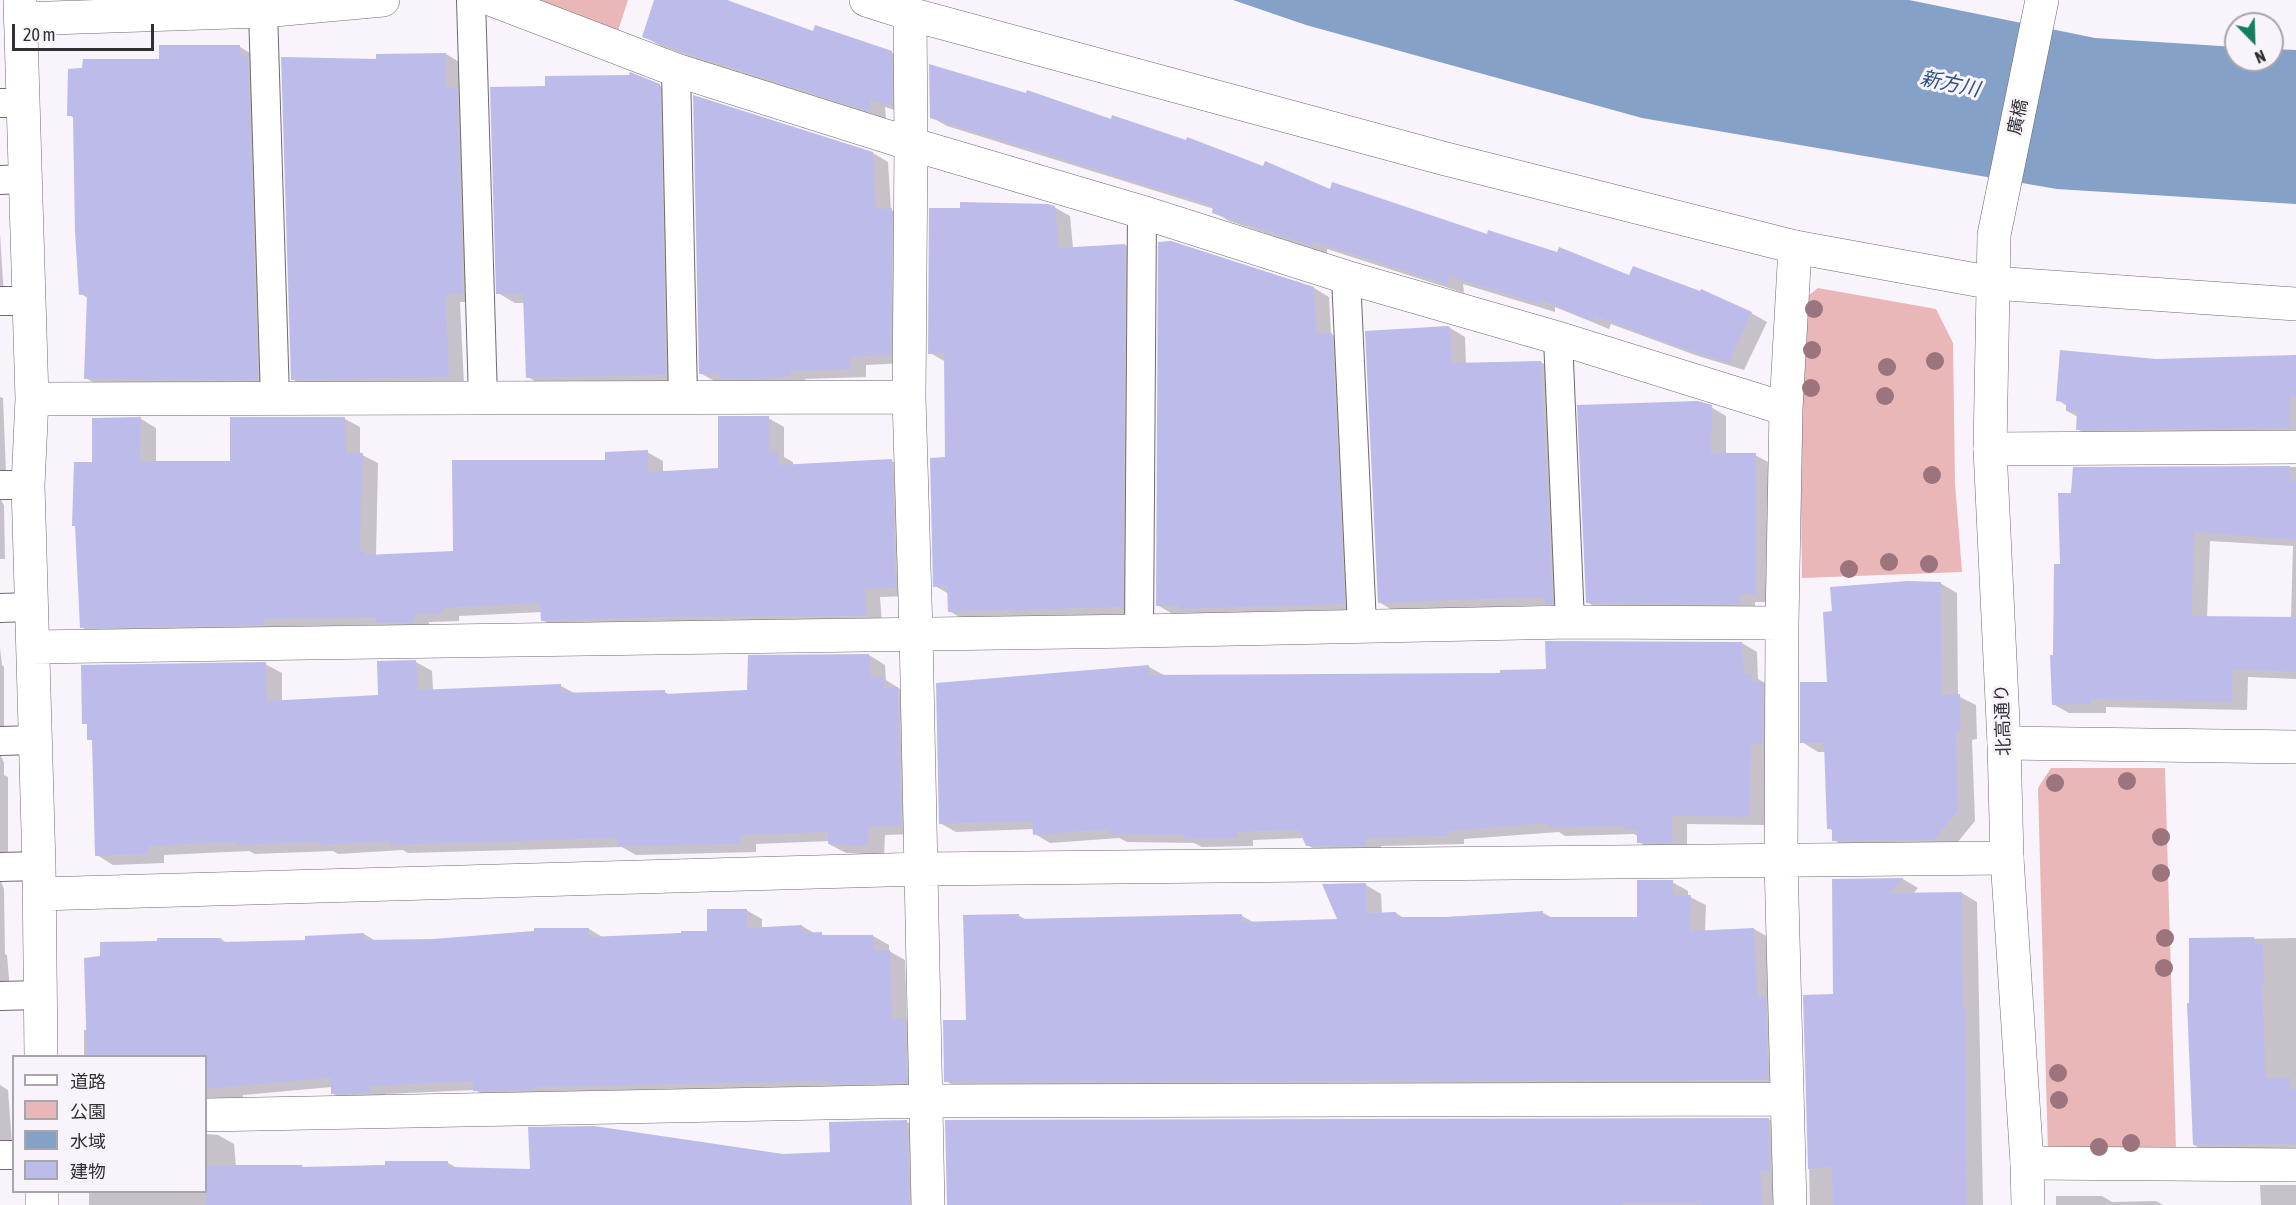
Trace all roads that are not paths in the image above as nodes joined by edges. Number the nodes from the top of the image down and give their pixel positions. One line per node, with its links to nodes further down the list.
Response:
1 (383, 0): 7 (street)
2 (471, 0): 23 (lane)
3 (493, 0): 9 (street)
4 (866, 0): 8 (street)
5 (2042, 0): 14 (street, 廣橋)
6 (20, 9): 7 (street); 10 (street)
7 (264, 11): 22 (lane)
8 (910, 14): 11 (street); 15 (street)
9 (676, 70): 11 (street); 24 (lane)
10 (11, 103): 12 (street)
11 (911, 144): 13 (street); 21 (street)
12 (13, 179): 18 (street)
13 (1142, 212): 16 (street); 34 (lane)
14 (1994, 235): 17 (street, 北高通り)
15 (1795, 248): 17 (street); 26 (street)
16 (1346, 277): 20 (street); 33 (lane)
17 (1993, 283): 19 (street); 28 (street, 北高通り)
18 (15, 301): 25 (street)
19 (2296, 304)
20 (1558, 338): 26 (street); 31 (lane)
21 (909, 397): 24 (street); 35 (street)
22 (275, 398): 23 (street); 25 (street)
23 (483, 398): 24 (street)
24 (684, 398)
25 (32, 399): 29 (street)
26 (1786, 409): 32 (street)
27 (2296, 447): 28 (street)
28 (1990, 449): 39 (street, 北高通り)
29 (14, 485): 30 (street)
30 (15, 608): 36 (street)
31 (1570, 622): 32 (street); 33 (street)
32 (1782, 623): 42 (street)
33 (1362, 625): 34 (street)
34 (1139, 631): 35 (street)
35 (916, 633): 36 (street); 44 (street)
36 (33, 647): 37 (street)
37 (35, 740): 38 (lane); 45 (street)
38 (0, 741)
39 (2004, 743): 40 (street); 41 (street, 北高通り)
40 (2296, 747)
41 (2007, 858): 42 (street); 52 (street, 北高通り)
42 (1781, 861): 44 (street); 49 (street)
43 (0, 867): 45 (lane)
44 (922, 869): 45 (street); 50 (street)
45 (39, 880): 46 (street)
46 (40, 995): 47 (lane); 48 (street)
47 (0, 996)
48 (41, 1055)
49 (1787, 1099): 50 (street); 55 (street)
50 (927, 1101): 51 (street); 54 (street)
51 (207, 1115)
52 (2027, 1164): 53 (street); 56 (street, 北高通り)
53 (2296, 1165)
54 (928, 1205)
55 (1790, 1205)
56 (2028, 1205)

